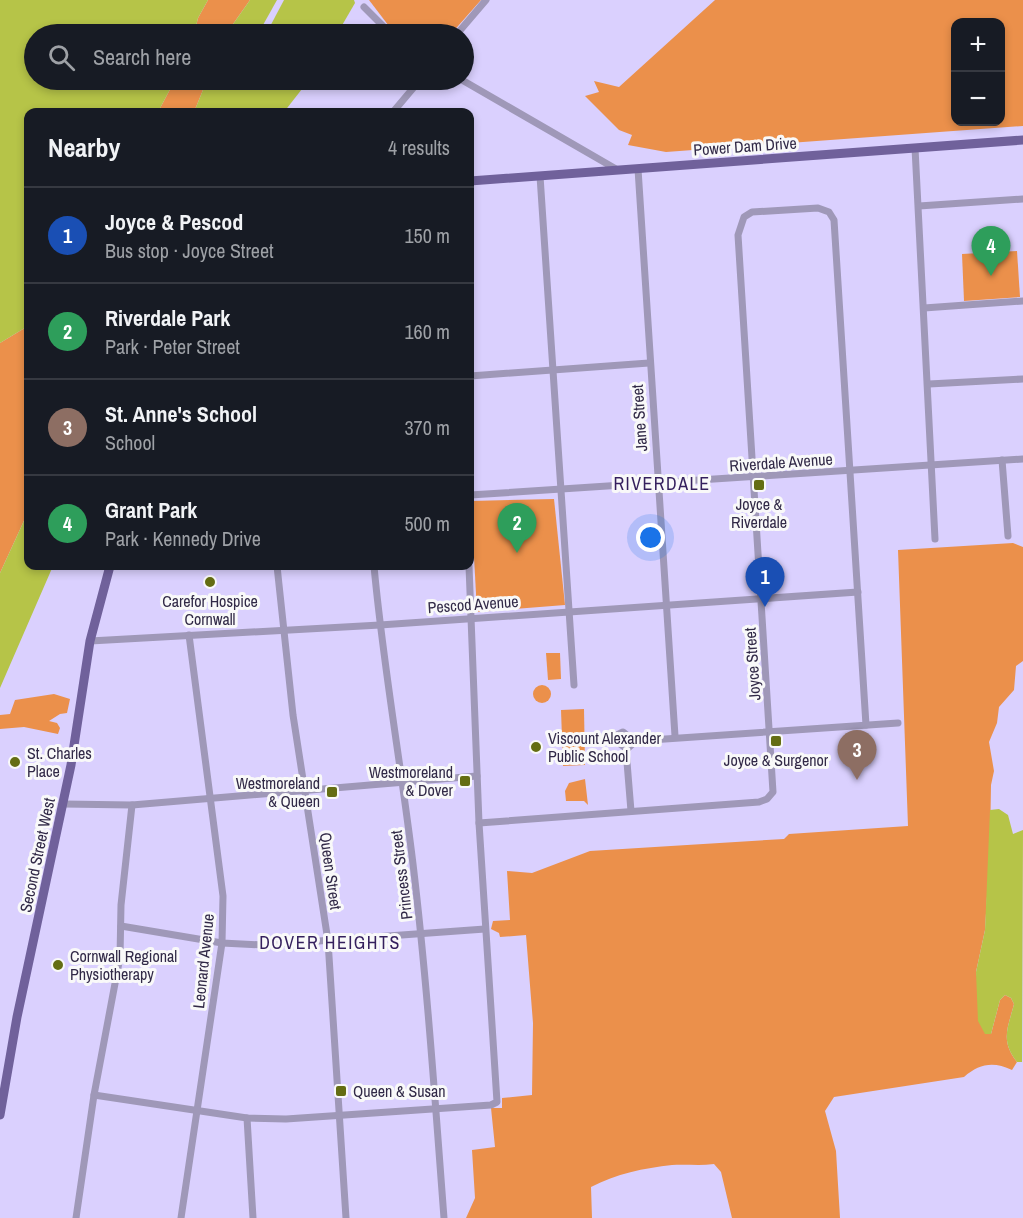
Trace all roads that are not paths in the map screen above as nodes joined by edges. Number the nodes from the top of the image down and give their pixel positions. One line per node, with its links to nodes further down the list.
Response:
1 (486, 0): 4 (street)
2 (364, 7): 3 (street)
3 (381, 24)
4 (466, 24)
5 (474, 87): 10 (street)
6 (412, 90): 7 (street)
7 (396, 108)
8 (1023, 140): 9 (main road, Power Dam Drive)
9 (915, 148): 11 (main road, Power Dam Drive); 15 (street)
10 (616, 169): 11 (main road, Power Dam Drive); 12 (main road, Power Dam Drive)
11 (638, 169): 18 (street, Jane Street)
12 (540, 176): 13 (main road, Power Dam Drive); 19 (street)
13 (474, 182)
14 (1023, 199): 15 (street)
15 (919, 206): 17 (street)
16 (1023, 301): 17 (street)
17 (924, 308): 22 (street)
18 (649, 363): 19 (street); 28 (street, Jane Street)
19 (553, 369): 20 (street); 29 (street)
20 (474, 376)
21 (1023, 379): 22 (street)
22 (929, 384): 25 (street)
23 (1023, 459): 24 (street, Riverdale Avenue)
24 (1002, 460): 25 (street, Riverdale Avenue); 31 (street)
25 (933, 463): 26 (street, Riverdale Avenue); 32 (street)
26 (850, 471): 27 (street, Riverdale Avenue); 27 (street, Joyce Street); 37 (street)
27 (753, 476): 28 (street, Riverdale Avenue); 38 (street, Joyce Street)
28 (657, 484): 29 (street, Riverdale Avenue); 39 (street, Jane Street)
29 (561, 490): 30 (street, Riverdale Avenue); 40 (street)
30 (474, 495)
31 (1008, 536)
32 (935, 539)
33 (109, 570): 45 (main road, Second Street West)
34 (277, 570): 43 (street, Queen Street)
35 (374, 570): 42 (street, Princess Street)
36 (469, 570): 41 (street)
37 (858, 592): 38 (street, Pescod Avenue); 48 (street)
38 (761, 598): 39 (street, Pescod Avenue); 49 (street, Joyce Street)
39 (665, 604): 40 (street, Pescod Avenue); 50 (street, Jane Street)
40 (570, 612): 41 (street, Pescod Avenue); 46 (street)
41 (473, 617): 42 (street, Pescod Avenue); 53 (street)
42 (380, 625): 43 (street, Pescod Avenue); 54 (street, Princess Street)
43 (282, 629): 44 (street, Pescod Avenue); 55 (street, Queen Street)
44 (189, 636): 45 (street, Pescod Avenue); 56 (street, Leonard Avenue)
45 (90, 641): 57 (main road, Second Street West)
46 (574, 685)
47 (898, 723): 48 (street)
48 (866, 725): 49 (street)
49 (770, 732): 50 (street); 59 (street, Joyce Street)
50 (675, 736): 51 (street)
51 (634, 741): 52 (street); 52 (street)
52 (627, 748): 59 (street)
53 (477, 776): 54 (street); 60 (street)
54 (404, 783): 55 (street); 63 (street, Princess Street)
55 (306, 790): 56 (street); 64 (street, Queen Street)
56 (211, 798): 58 (street); 65 (street, Leonard Avenue)
57 (63, 804): 58 (street); 69 (main road, Second Street West)
58 (132, 805): 61 (street)
59 (631, 811): 60 (street, Joyce Street)
60 (479, 823): 62 (street)
61 (121, 926): 65 (street); 66 (street)
62 (484, 929): 63 (street); 67 (street)
63 (422, 935): 64 (street); 67 (street, Princess Street)
64 (328, 941): 65 (street); 70 (street, Queen Street)
65 (222, 943): 68 (street, Leonard Avenue)
66 (94, 1095): 68 (street); 72 (street)
67 (436, 1110): 70 (street); 76 (street, Princess Street)
68 (197, 1111): 71 (street); 73 (street, Leonard Avenue)
69 (0, 1115)
70 (339, 1116): 71 (street); 75 (street, Queen Street)
71 (247, 1118): 74 (street)
72 (76, 1218)
73 (181, 1218)
74 (253, 1218)
75 (346, 1218)
76 (444, 1218)

